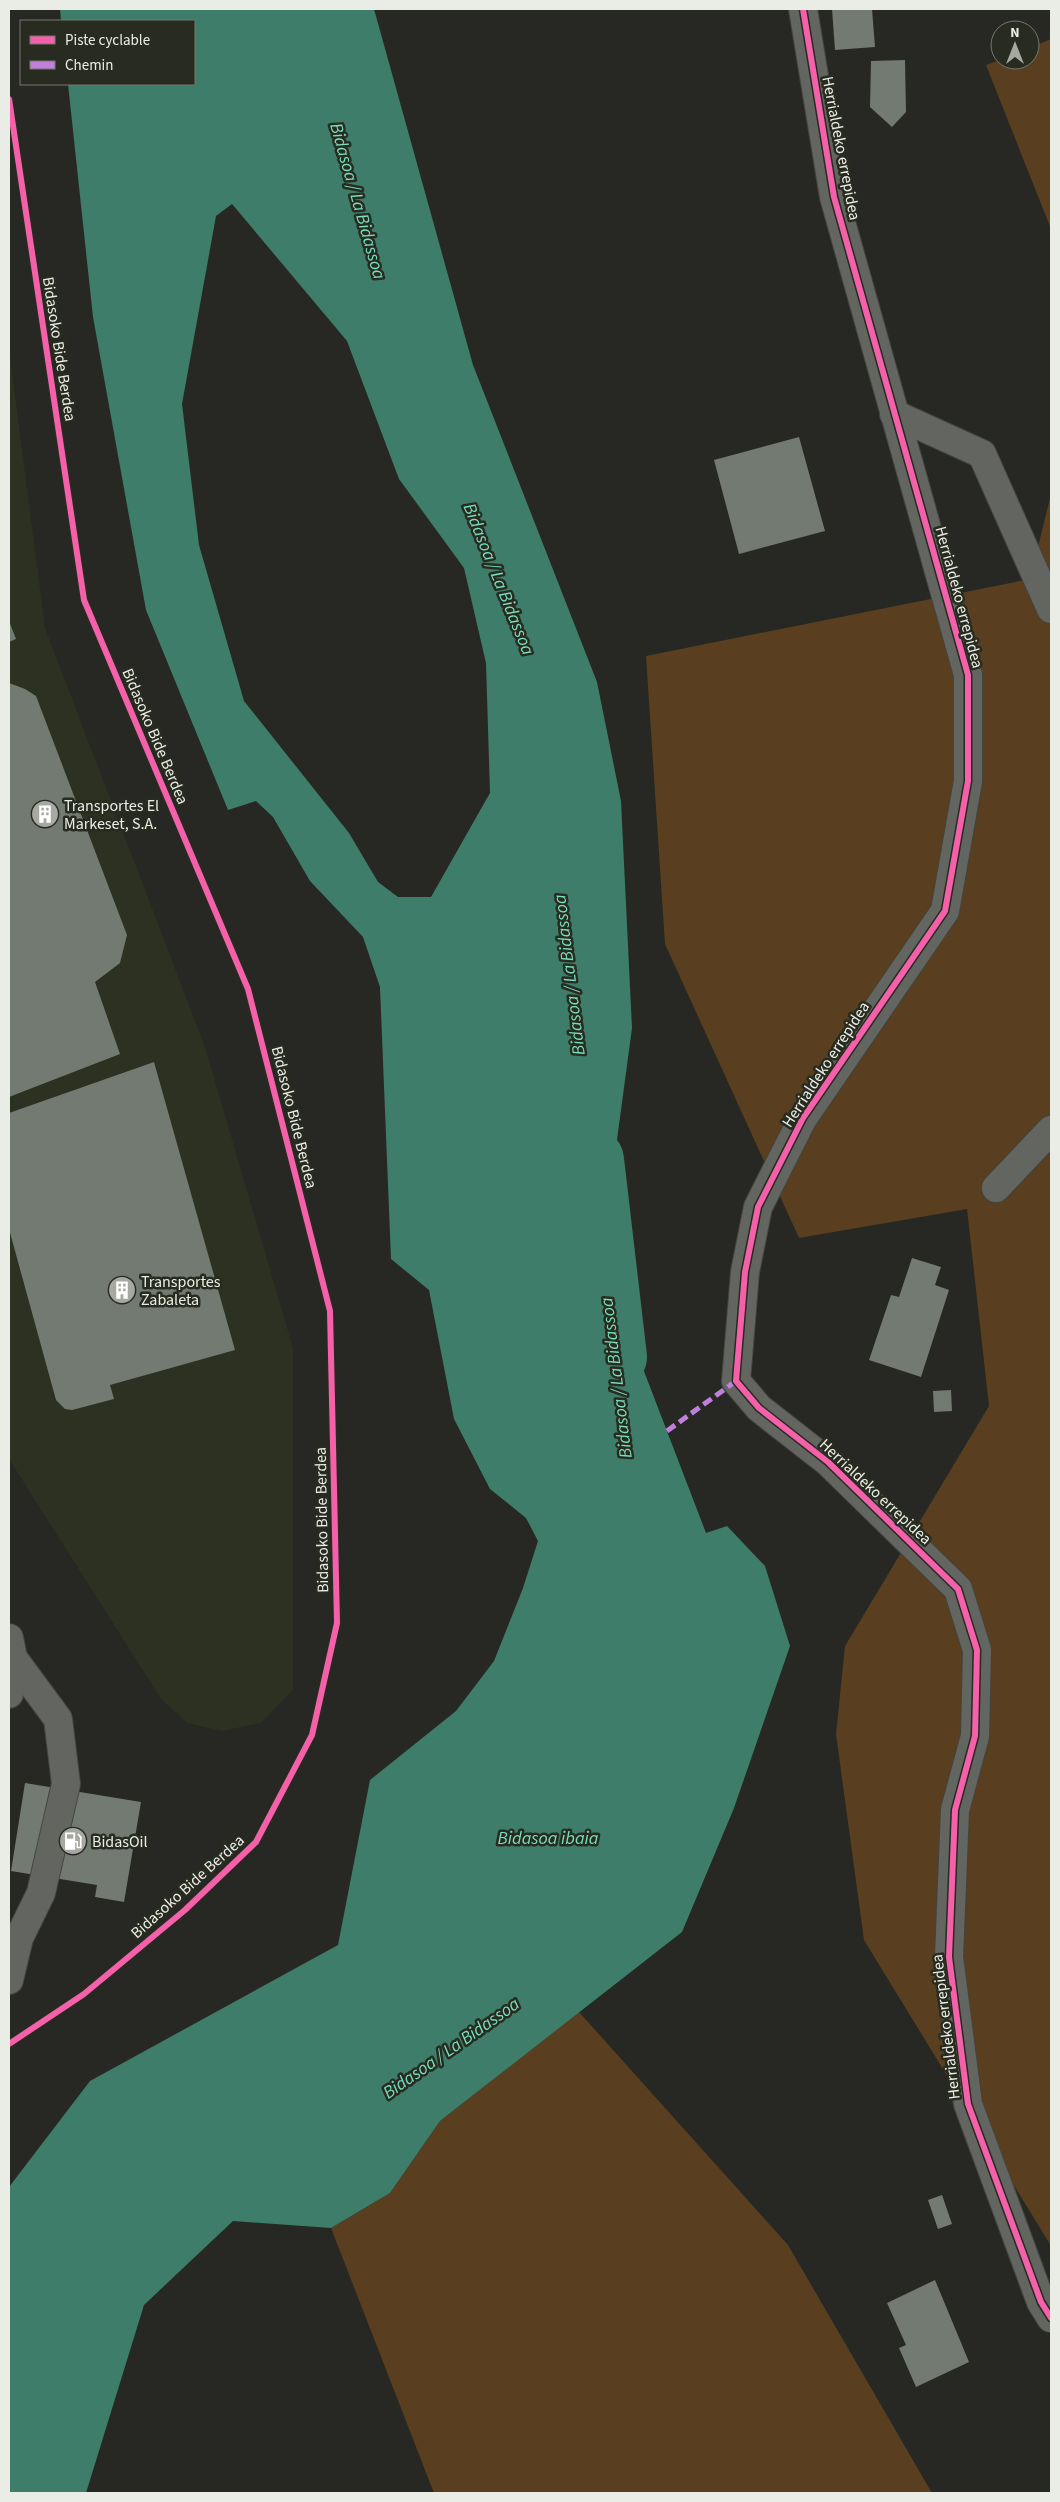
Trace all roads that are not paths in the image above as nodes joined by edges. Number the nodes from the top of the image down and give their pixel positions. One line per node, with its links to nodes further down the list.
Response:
1 (803, 9): 2 (street, Herrialdeko errepidea)
2 (894, 414): 3 (street); 10 (street, Herrialdeko errepidea)
3 (1051, 609)
4 (1051, 1130): 5 (street)
5 (996, 1188)
6 (11, 1648): 7 (street); 8 (street)
7 (9, 1694)
8 (14, 1935): 9 (street)
9 (9, 1980)
10 (1051, 2318)

